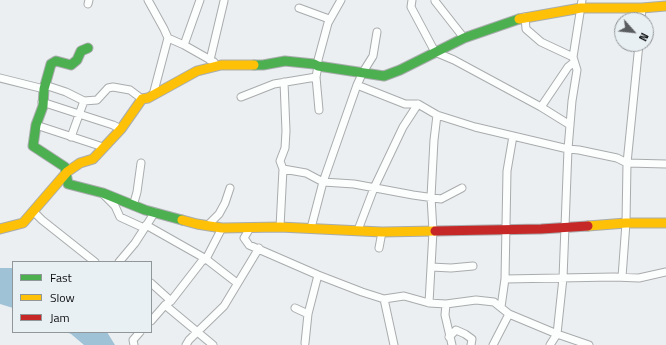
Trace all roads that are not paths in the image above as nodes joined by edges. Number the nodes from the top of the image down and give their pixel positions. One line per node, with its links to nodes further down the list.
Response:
1 (148, 0): 15 (street)
2 (200, 0): 17 (street)
3 (341, 0): 13 (street)
4 (412, 0): 19 (street)
5 (435, 1): 16 (street)
6 (224, 2): 22 (street)
7 (581, 4): 10 (street); 12 (street); 21 (street)
8 (666, 6): 10 (street)
9 (299, 8): 13 (street)
10 (642, 8): 11 (street)
11 (642, 12)
12 (525, 17): 16 (street); 21 (street)
13 (329, 19): 25 (street)
14 (377, 32): 26 (street)
15 (168, 38): 17 (street); 32 (street)
16 (464, 38): 19 (street)
17 (184, 45): 22 (street)
18 (88, 48): 31 (street)
19 (435, 52): 26 (street); 38 (street)
20 (638, 52): 50 (street)
21 (573, 57): 23 (street)
22 (210, 60): 24 (street)
23 (575, 64): 38 (street); 43 (street)
24 (221, 65): 25 (street); 32 (street)
25 (318, 66): 26 (street); 27 (street)
26 (363, 72): 30 (street)
27 (316, 77): 29 (street); 39 (street)
28 (0, 78): 31 (street)
29 (284, 82): 33 (street); 52 (street)
30 (357, 85): 37 (street); 54 (street)
31 (45, 87): 35 (street); 36 (street)
32 (154, 95): 34 (street)
33 (241, 97)
34 (142, 99): 35 (street); 44 (street)
35 (84, 101): 40 (street)
36 (42, 102): 40 (street); 42 (street)
37 (418, 104): 41 (street); 56 (street)
38 (541, 108): 43 (street)
39 (319, 110)
40 (79, 113): 44 (street); 46 (street)
41 (437, 114): 45 (street); 59 (street)
42 (36, 125): 46 (street); 53 (street)
43 (570, 125): 48 (street)
44 (120, 129): 47 (street)
45 (513, 136): 48 (street); 74 (street)
46 (72, 137): 47 (street)
47 (103, 147): 53 (street)
48 (568, 149): 50 (street); 67 (street)
49 (141, 163): 60 (street)
50 (626, 163): 51 (street); 63 (street)
51 (666, 164)
52 (283, 169): 54 (street); 68 (street)
53 (67, 172): 58 (street); 61 (street)
54 (323, 182): 56 (street); 71 (street)
55 (230, 188): 65 (street)
56 (374, 188): 59 (street); 73 (street)
57 (462, 188): 59 (street)
58 (103, 193): 60 (street); 66 (street)
59 (431, 197): 75 (street)
60 (133, 206): 62 (street)
61 (33, 211): 72 (street); 80 (street)
62 (155, 212): 65 (street); 66 (street)
63 (626, 223): 64 (street); 67 (street); 86 (street)
64 (666, 223)
65 (208, 225): 69 (street)
66 (145, 226): 79 (street); 81 (street)
67 (564, 226): 74 (street); 87 (street)
68 (280, 227): 70 (street); 71 (street)
69 (222, 228): 70 (street); 79 (street)
70 (250, 228): 77 (street)
71 (311, 228): 73 (street)
72 (0, 229)
73 (358, 230): 76 (street)
74 (506, 230): 75 (street); 88 (street)
75 (433, 231): 76 (street); 83 (street)
76 (382, 232): 78 (street)
77 (259, 248): 85 (street); 89 (street)
78 (379, 248)
79 (206, 260): 89 (street); 93 (street)
80 (94, 261)
81 (120, 261)
82 (473, 266): 83 (street)
83 (431, 267): 92 (street)
84 (666, 272): 86 (street)
85 (318, 275): 91 (street); 97 (street)
86 (622, 277): 87 (street)
87 (563, 278): 88 (street); 102 (street)
88 (505, 279): 95 (street)
89 (237, 283): 100 (street)
90 (152, 284): 93 (street)
91 (384, 299): 92 (street); 108 (street)
92 (429, 302): 94 (street)
93 (168, 303): 99 (street); 100 (street)
94 (446, 304): 95 (street); 103 (street)
95 (501, 307): 98 (street)
96 (295, 308): 97 (street)
97 (308, 314): 104 (street)
98 (509, 314): 102 (street); 111 (street)
99 (152, 320)
100 (197, 332): 106 (street); 107 (street)
101 (139, 333): 105 (street)
102 (557, 334): 112 (street); 113 (street)
103 (449, 337): 109 (street); 110 (street)
104 (305, 342)
105 (134, 345)
106 (186, 345)
107 (213, 345)
108 (394, 345)
109 (452, 345)
110 (471, 345)
111 (493, 345)
112 (550, 345)
113 (589, 345)

